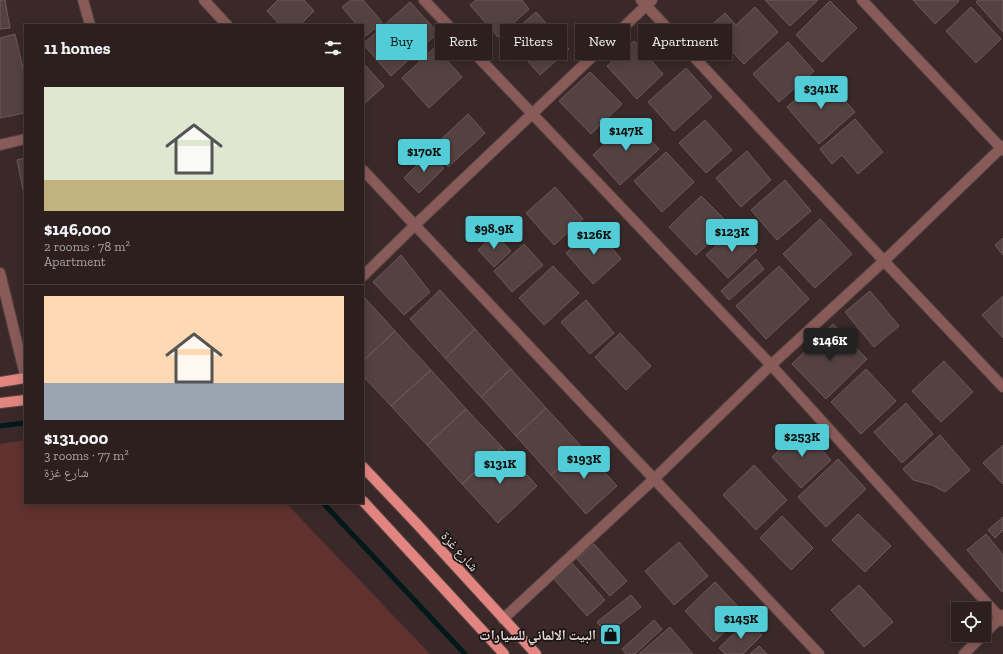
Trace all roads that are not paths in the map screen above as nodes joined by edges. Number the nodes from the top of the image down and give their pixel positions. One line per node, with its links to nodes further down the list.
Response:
1 (83, 0): 6 (street)
2 (204, 0): 7 (street)
3 (424, 0): 8 (street)
4 (862, 0): 11 (street)
5 (646, 2): 8 (street); 14 (street)
6 (90, 24)
7 (226, 24)
8 (532, 113): 13 (street); 17 (street)
9 (24, 139): 10 (street)
10 (0, 145)
11 (1002, 148): 14 (street)
12 (364, 171): 13 (street)
13 (414, 226): 16 (street); 25 (street)
14 (884, 261): 17 (street); 21 (street)
15 (0, 273): 18 (street)
16 (364, 275)
17 (771, 365): 25 (street); 27 (street)
18 (24, 371)
19 (24, 378): 20 (main road)
20 (0, 382)
21 (1003, 387)
22 (24, 400): 23 (main road)
23 (0, 403)
24 (364, 468): 28 (main road, شارع غزة)
25 (654, 479): 28 (street); 33 (street)
26 (364, 502): 31 (main road)
27 (1002, 618): 29 (street)
28 (503, 619): 32 (main road, شارع غزة)
29 (991, 628)
30 (976, 642): 34 (street)
31 (504, 654)
32 (536, 654)
33 (819, 654)
34 (964, 654)

